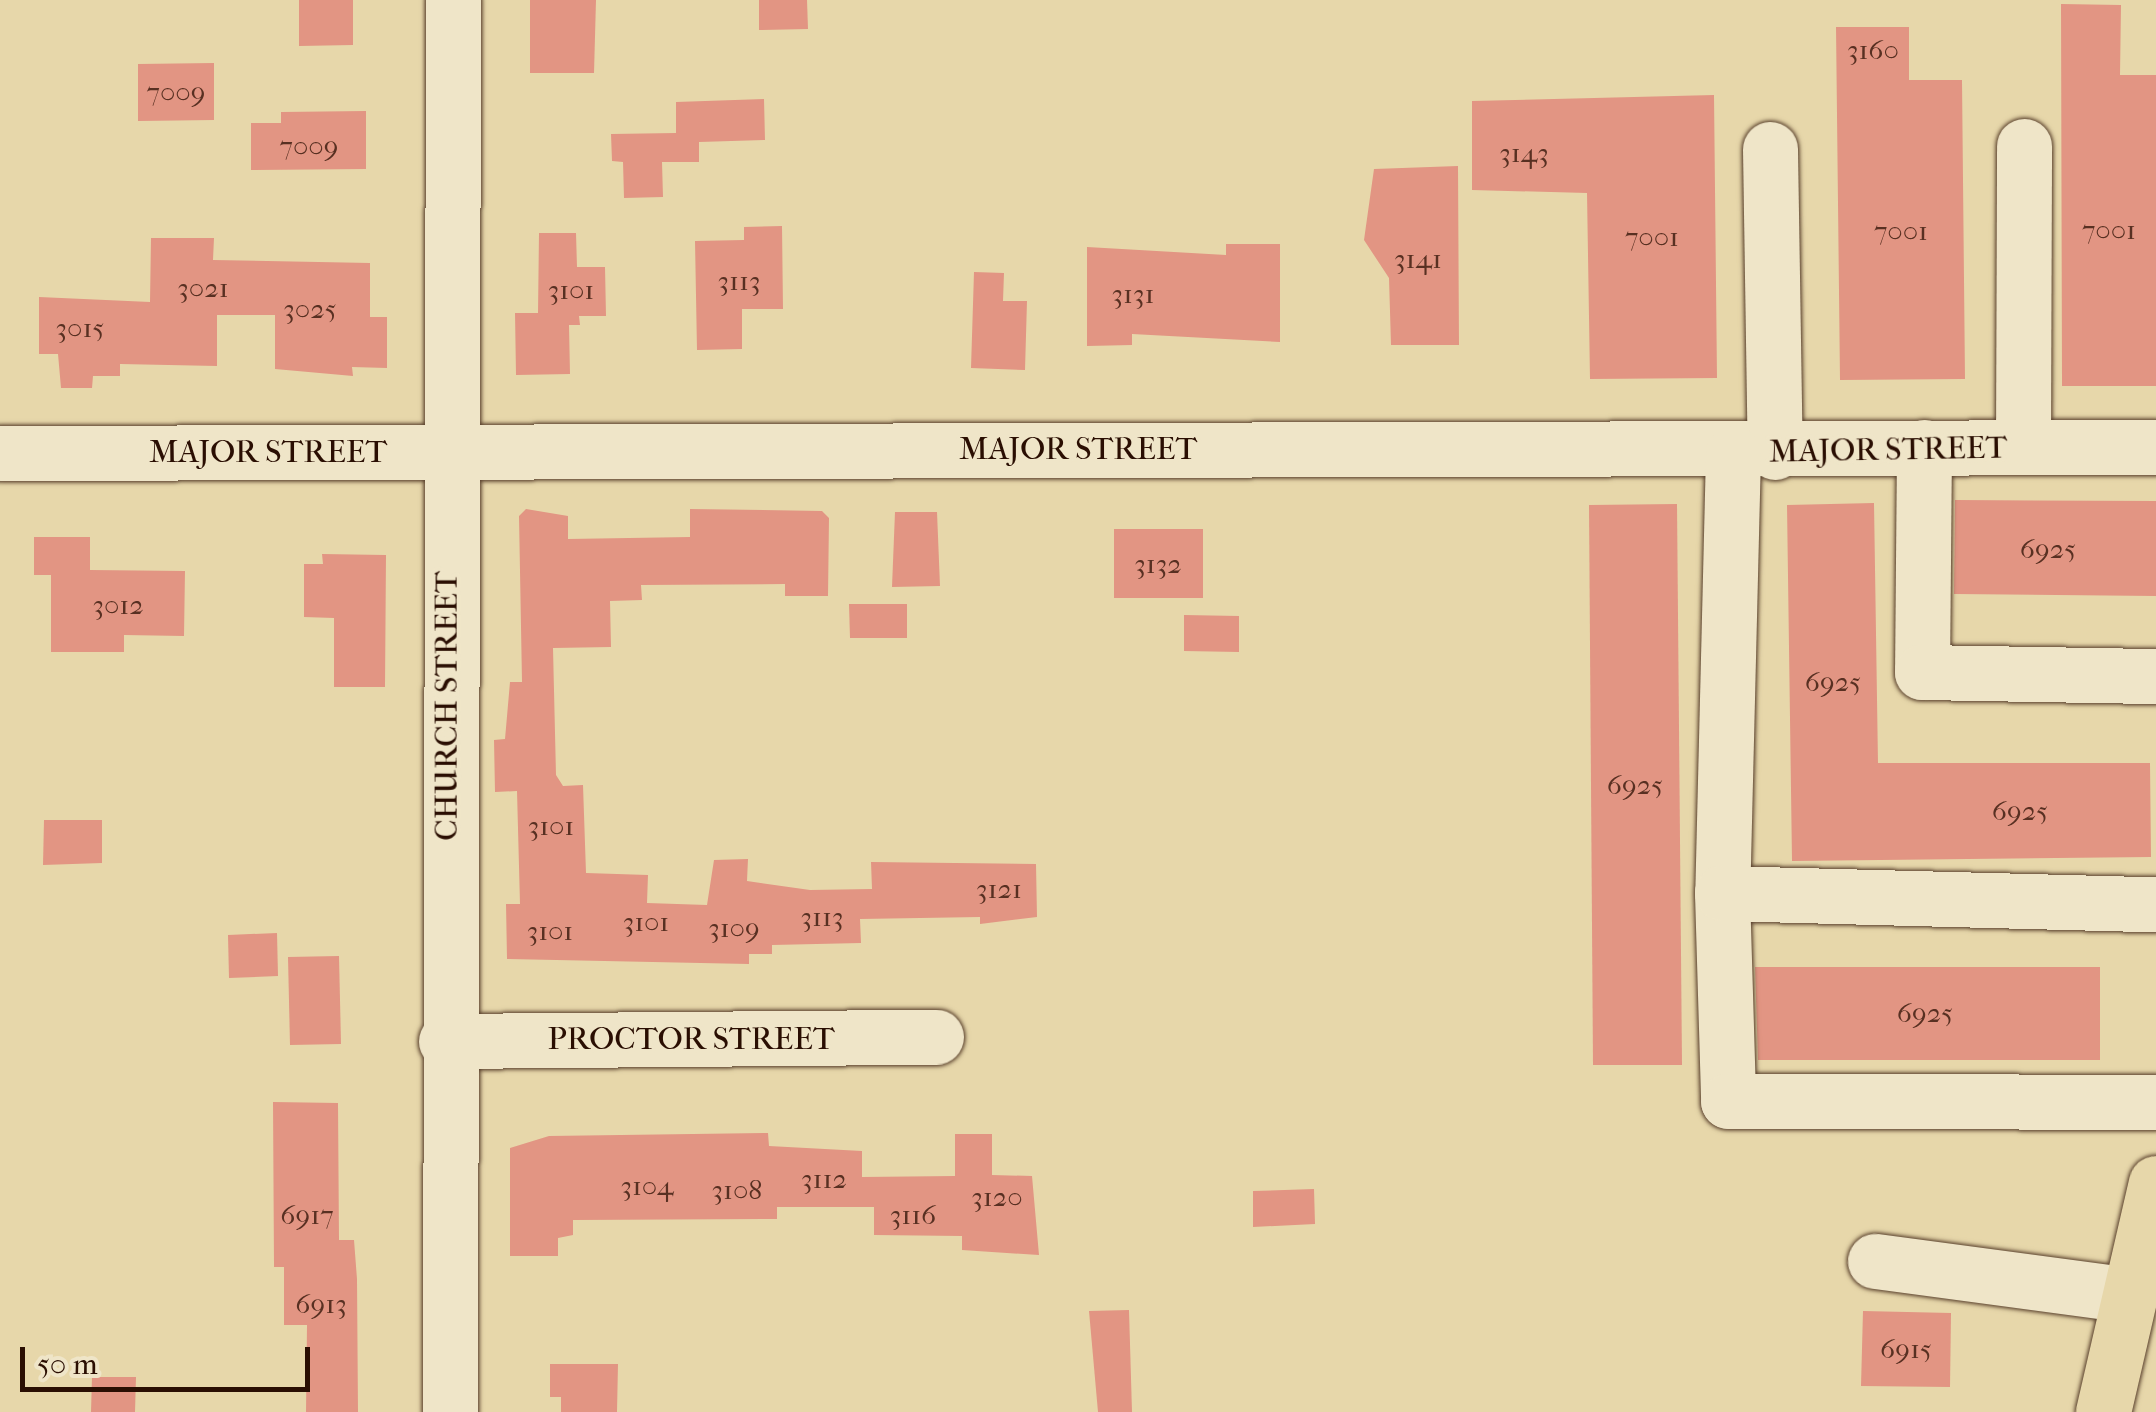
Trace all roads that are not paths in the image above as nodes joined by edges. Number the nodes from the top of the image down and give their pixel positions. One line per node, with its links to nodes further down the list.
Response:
1 (453, 0): 7 (street, CHURCH STREET)
2 (2024, 146): 5 (street)
3 (1770, 149): 9 (street)
4 (1924, 447): 5 (street, MAJOR STREET); 9 (street, MAJOR STREET); 10 (street)
5 (2023, 447): 6 (street, MAJOR STREET)
6 (2156, 447)
7 (448, 451): 8 (street, MAJOR STREET); 9 (street, MAJOR STREET); 14 (street, CHURCH STREET)
8 (0, 453)
9 (1754, 453): 11 (street)
10 (2156, 676)
11 (1722, 893): 12 (street); 15 (street)
12 (2156, 904)
13 (936, 1038): 14 (street, PROCTOR STREET)
14 (446, 1041): 19 (street, CHURCH STREET)
15 (2156, 1102)
16 (2156, 1184): 18 (main road)
17 (1875, 1261): 18 (street)
18 (2130, 1295): 20 (main road)
19 (450, 1412)
20 (2103, 1412)

